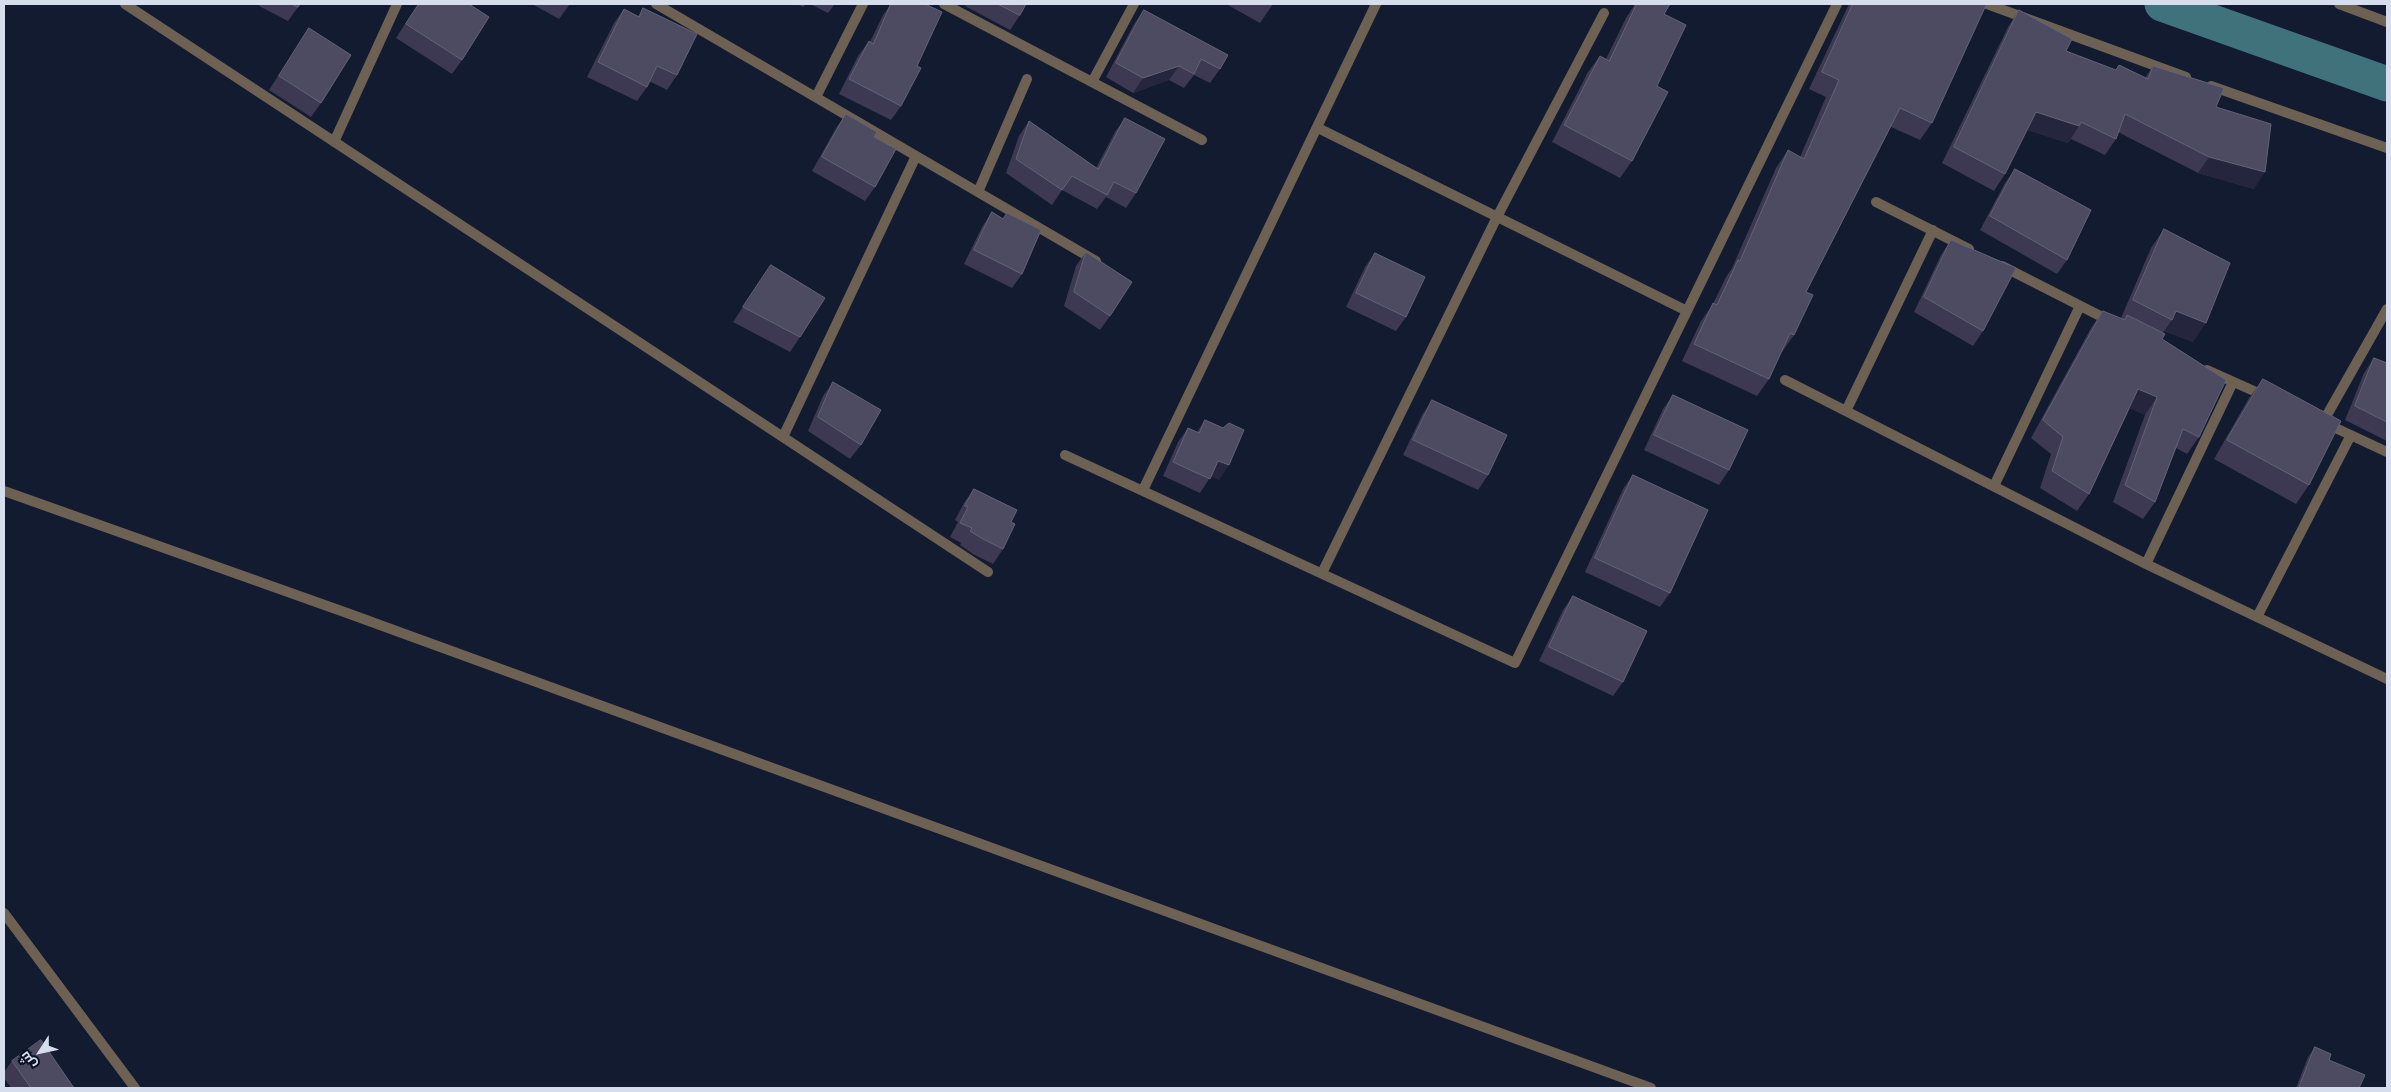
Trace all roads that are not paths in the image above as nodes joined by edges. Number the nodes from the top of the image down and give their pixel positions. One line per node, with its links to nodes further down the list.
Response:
1 (125, 4): 18 (street)
2 (397, 4): 18 (street)
3 (656, 4): 15 (street)
4 (863, 4): 15 (street)
5 (947, 4): 14 (street)
6 (1134, 4): 14 (street)
7 (1376, 4): 16 (street)
8 (1837, 4): 30 (street)
9 (1987, 4): 19 (street)
10 (2339, 4): 12 (street)
11 (1604, 13): 23 (street)
12 (2387, 22)
13 (1027, 79): 21 (street)
14 (1092, 82): 17 (street)
15 (816, 97): 20 (street)
16 (1318, 128): 23 (street); 44 (street)
17 (1202, 140)
18 (334, 142): 40 (street)
19 (2387, 148)
20 (916, 156): 21 (street); 40 (street)
21 (978, 192): 27 (street)
22 (1876, 202): 24 (street)
23 (1497, 217): 30 (street); 48 (street)
24 (1932, 230): 25 (street); 36 (street)
25 (1976, 253)
26 (1993, 262): 28 (street)
27 (1107, 268)
28 (2080, 306): 31 (street); 43 (street)
29 (2387, 309): 38 (street)
30 (1687, 311): 48 (street)
31 (2122, 328)
32 (2198, 366): 34 (street)
33 (1785, 380): 36 (street)
34 (2233, 382): 35 (street); 46 (street)
35 (2278, 402)
36 (1846, 411): 43 (street)
37 (2305, 414): 38 (street)
38 (2323, 422): 39 (street)
39 (2351, 435): 41 (street); 49 (street)
40 (783, 437): 47 (street)
41 (2387, 452)
42 (1065, 455): 44 (street)
43 (1994, 486): 46 (street)
44 (1143, 490): 48 (street)
45 (4, 491): 53 (street)
46 (2146, 564): 49 (street)
47 (988, 572)
48 (1322, 573)
49 (2258, 617): 50 (street)
50 (2387, 679)
51 (4, 913): 52 (street)
52 (135, 1088)
53 (1651, 1088)

